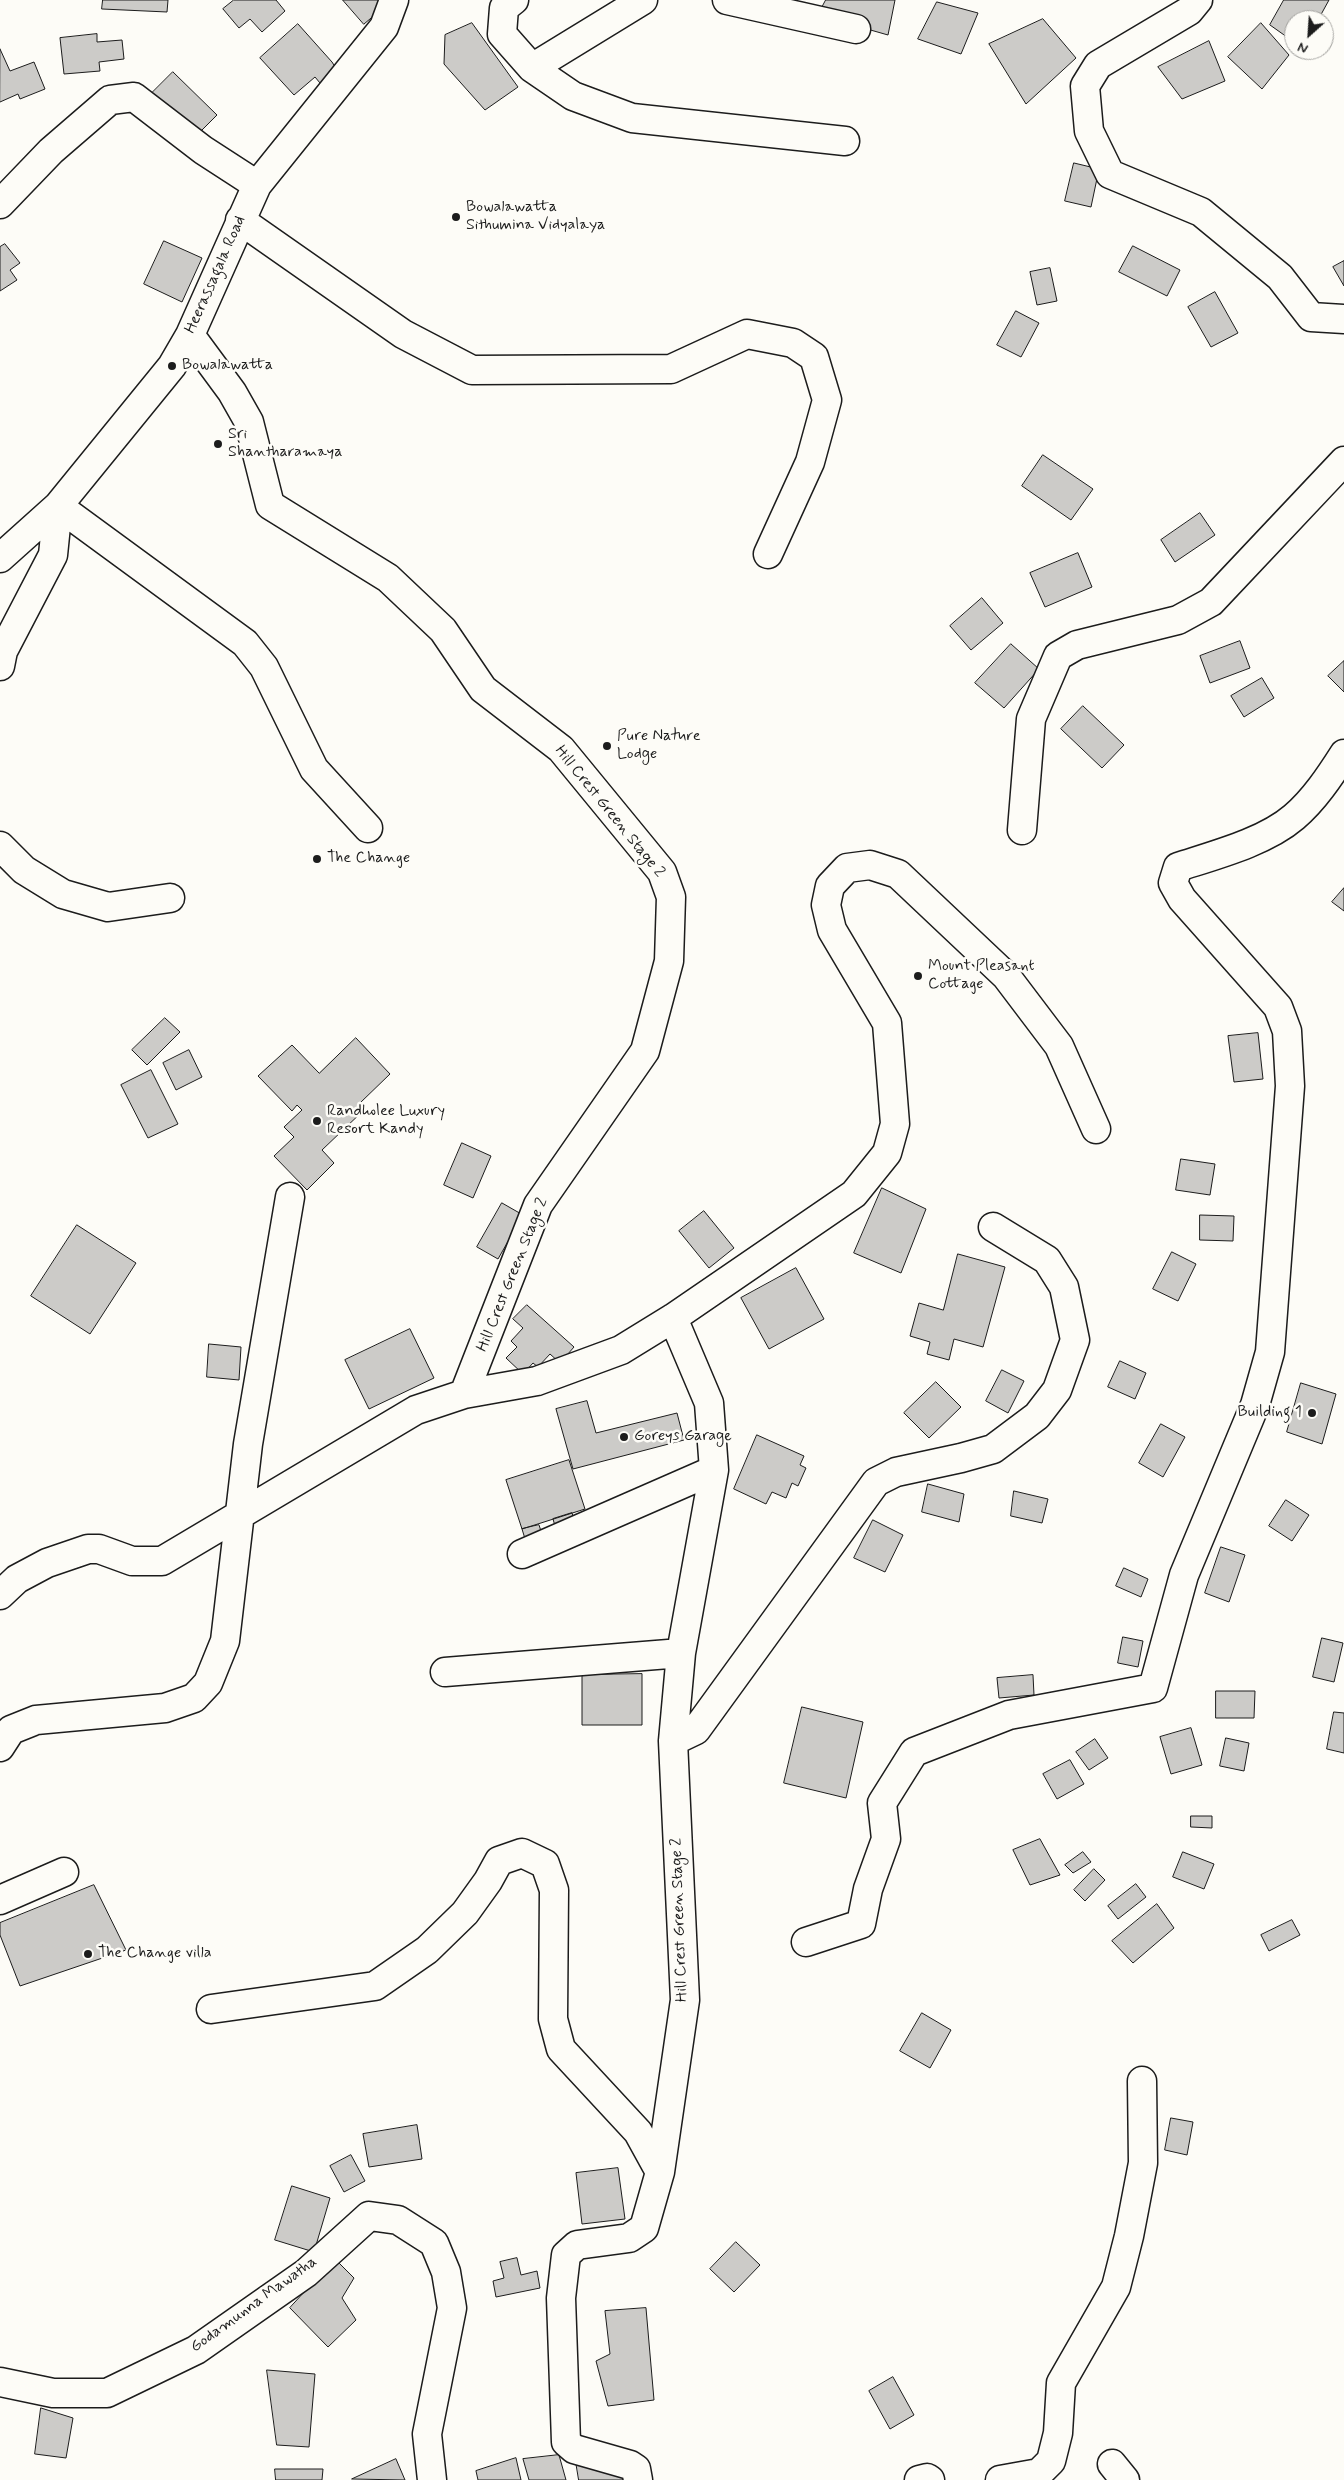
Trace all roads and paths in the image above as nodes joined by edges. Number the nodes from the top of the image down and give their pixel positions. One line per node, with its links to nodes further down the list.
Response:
1 (394, 0): 9 (street, Heerassagala Road)
2 (514, 0): 7 (street)
3 (644, 0): 7 (street)
4 (727, 0): 6 (street)
5 (1198, 0): 12 (street)
6 (856, 29)
7 (532, 68): 8 (street)
8 (845, 141)
9 (258, 185): 10 (street); 11 (street, Heerassagala Road)
10 (0, 204)
11 (240, 220): 13 (street, Heerassagala Road); 16 (street)
12 (1344, 319)
13 (190, 335): 15 (street, Heerassagala Road); 28 (street, Hill Crest Green Stage 2)
14 (1344, 461): 21 (street)
15 (58, 506): 17 (street, Heerassagala Road); 18 (street); 20 (street)
16 (768, 554)
17 (0, 558)
18 (0, 666)
19 (1344, 754): 39 (street)
20 (368, 828)
21 (1022, 830)
22 (0, 846): 23 (street)
23 (170, 898)
24 (1096, 1129): 27 (street)
25 (290, 1198): 30 (street)
26 (993, 1227): 35 (street)
27 (673, 1318): 28 (street); 29 (street, Hill Crest Green Stage 2)
28 (464, 1394): 30 (street)
29 (714, 1470): 31 (street); 33 (street, Hill Crest Green Stage 2)
30 (240, 1516): 32 (street); 36 (street)
31 (522, 1554)
32 (0, 1595)
33 (681, 1652): 34 (street); 35 (street, Hill Crest Green Stage 2)
34 (445, 1672)
35 (673, 1740): 42 (street, Hill Crest Green Stage 2)
36 (0, 1747)
37 (64, 1872): 38 (street)
38 (0, 1900)
39 (806, 1942)
40 (211, 2009): 42 (street)
41 (1142, 2081): 48 (street)
42 (660, 2172): 45 (street, Hill Crest Green Stage 2)
43 (0, 2382): 44 (street, Godamunna Mawatha)
44 (432, 2480)
45 (638, 2480)
46 (919, 2480): 47 (street)
47 (930, 2480)
48 (1000, 2480)

